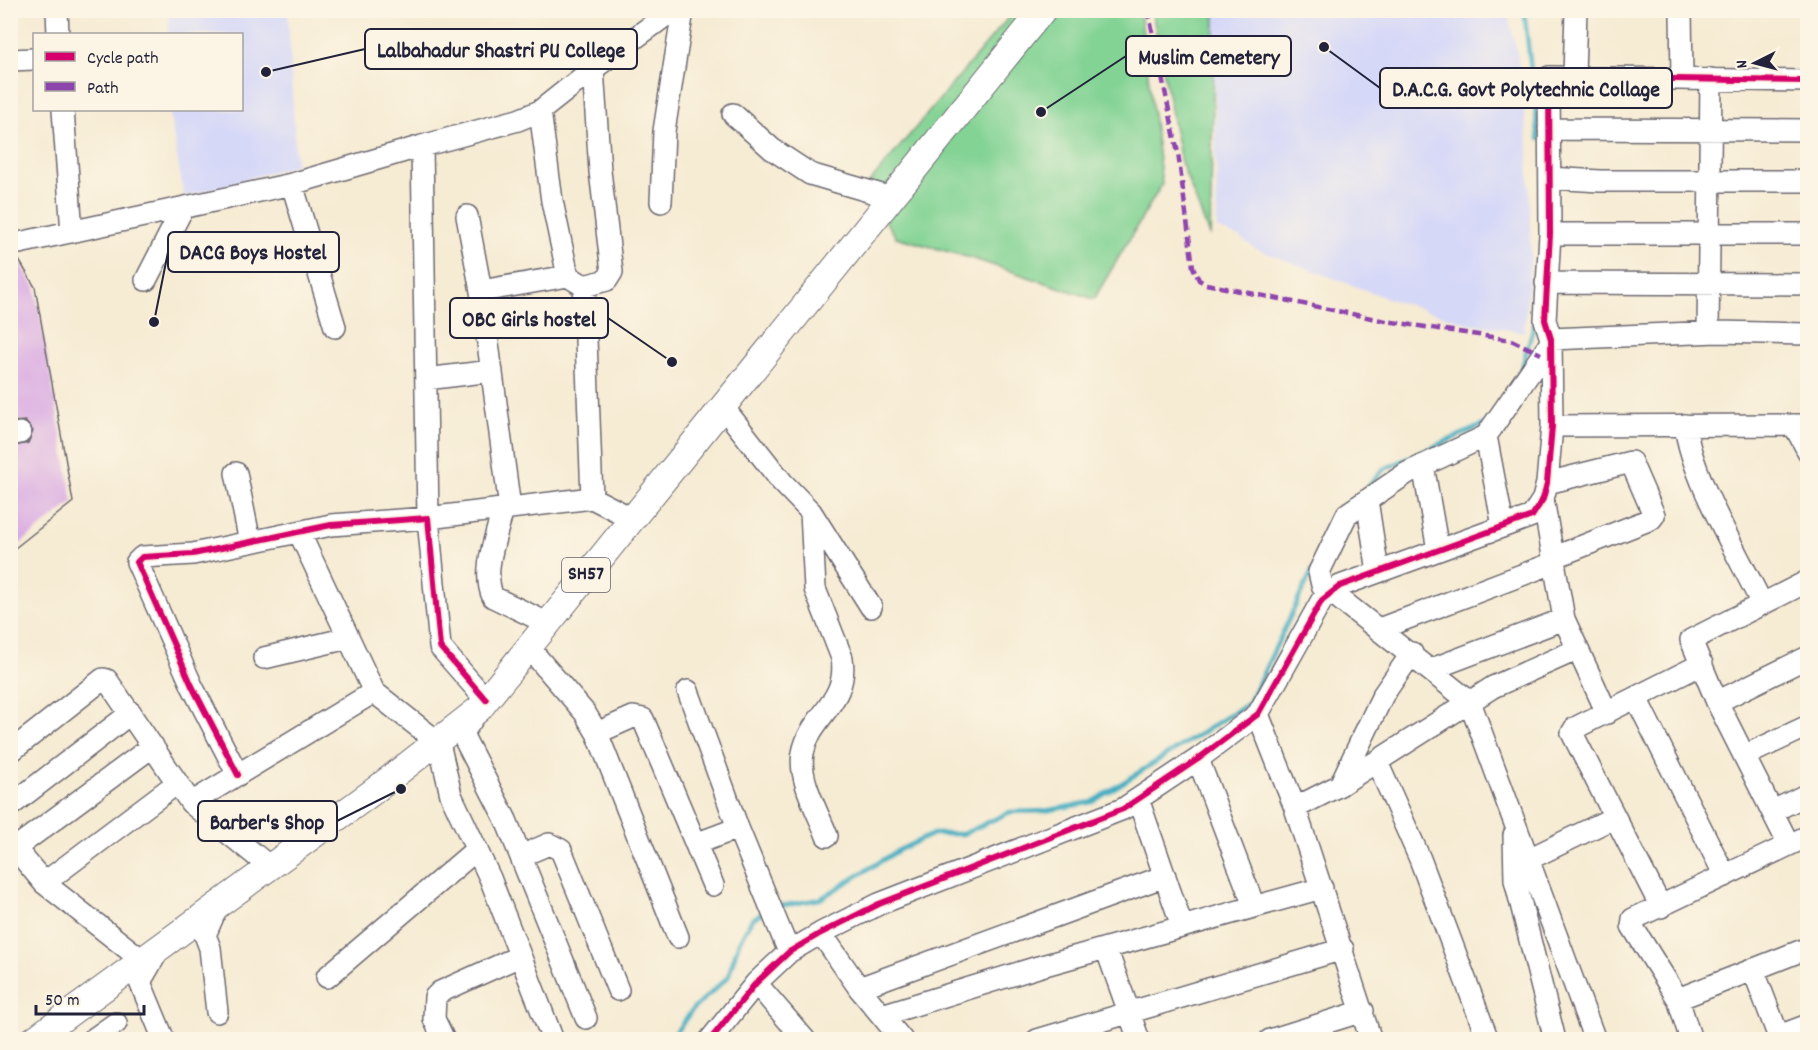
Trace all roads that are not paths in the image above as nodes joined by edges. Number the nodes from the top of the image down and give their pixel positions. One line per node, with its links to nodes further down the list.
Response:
1 (57, 10): 7 (street)
2 (673, 10): 10 (street)
3 (683, 10): 27 (street)
4 (1043, 10): 26 (main road, SH57)
5 (1576, 10): 11 (street)
6 (1681, 10): 12 (street)
7 (58, 33)
8 (33, 59): 9 (street)
9 (10, 60)
10 (592, 69): 16 (street); 36 (street)
11 (1574, 76): 12 (street); 19 (street)
12 (1682, 79): 13 (street)
13 (1711, 79): 14 (street); 18 (street)
14 (1808, 81)
15 (63, 111): 30 (street)
16 (540, 111): 21 (street); 36 (street)
17 (733, 114): 26 (street)
18 (1711, 128): 19 (street); 20 (street); 23 (street)
19 (1550, 129): 22 (street)
20 (1808, 129)
21 (422, 146): 25 (street); 46 (street)
22 (1550, 178): 23 (street); 31 (street)
23 (1711, 181): 24 (street); 33 (street)
24 (1808, 181)
25 (292, 184): 28 (street); 41 (street)
26 (892, 198): 47 (main road, SH57)
27 (661, 202)
28 (183, 208): 30 (street); 35 (street)
29 (467, 216): 40 (street)
30 (72, 232): 34 (street)
31 (1550, 234): 33 (street); 37 (street)
32 (1808, 234): 33 (street)
33 (1711, 235): 38 (street)
34 (10, 245)
35 (146, 280)
36 (576, 281): 40 (street); 56 (street)
37 (1546, 283): 38 (street); 44 (street)
38 (1710, 283): 39 (street); 42 (street)
39 (1808, 284)
40 (481, 291): 45 (street)
41 (335, 327)
42 (1708, 332): 43 (street); 44 (street)
43 (1808, 334)
44 (1550, 342): 50 (street); 51 (street)
45 (492, 370): 46 (street); 58 (street)
46 (426, 379): 60 (street)
47 (723, 407): 59 (street); 61 (main road, SH57)
48 (1685, 425): 49 (street); 50 (street); 70 (street)
49 (1801, 425): 52 (street)
50 (1552, 426): 55 (street)
51 (1486, 436): 53 (street); 62 (street)
52 (1808, 452)
53 (1423, 465): 57 (street); 65 (street)
54 (236, 472): 64 (street)
55 (1545, 491): 62 (street); 66 (street); 66 (street)
56 (592, 498): 58 (street); 61 (street)
57 (1367, 500): 67 (street); 69 (street)
58 (507, 508): 60 (street); 73 (street)
59 (811, 512): 71 (street); 111 (street)
60 (428, 518): 63 (street); 87 (street)
61 (633, 519): 73 (main road, SH57)
62 (1503, 526): 65 (street)
63 (299, 531): 64 (street); 75 (street)
64 (250, 543): 99 (street)
65 (1437, 550): 67 (street)
66 (1556, 559): 72 (street); 74 (street)
67 (1378, 572): 69 (street)
68 (1808, 581): 70 (street)
69 (1331, 592): 74 (street); 90 (street)
70 (1762, 604): 80 (street)
71 (871, 607)
72 (1564, 618): 76 (street); 81 (street)
73 (545, 626): 87 (main road, SH57); 92 (street)
74 (1379, 628): 77 (street)
75 (348, 638): 79 (street); 83 (street)
76 (1576, 650): 85 (street); 89 (street)
77 (1412, 653): 81 (street); 101 (street)
78 (1808, 657): 86 (street)
79 (264, 658)
80 (1702, 664): 84 (street); 86 (street)
81 (1432, 669): 85 (street)
82 (688, 691): 110 (street)
83 (374, 692): 93 (street); 99 (street)
84 (1636, 698): 89 (street); 120 (street)
85 (1470, 702): 98 (street); 109 (street)
86 (1717, 702): 96 (street)
87 (483, 705): 93 (main road, SH57); 116 (street)
88 (131, 713): 94 (street); 95 (street); 105 (street)
89 (1607, 713): 108 (street)
90 (1258, 714): 97 (street); 106 (street)
91 (1808, 726): 96 (street)
92 (597, 733): 113 (street); 129 (street)
93 (439, 743): 115 (street); 118 (main road, SH57)
94 (153, 746): 100 (street); 114 (street)
95 (10, 752)
96 (1746, 755): 107 (street)
97 (1198, 759): 103 (street); 125 (street)
98 (1377, 762): 101 (street); 162 (street)
99 (238, 775): 104 (street)
100 (177, 783): 104 (street); 121 (street)
101 (1340, 785): 106 (street)
102 (1808, 794): 107 (street)
103 (1138, 799): 119 (street); 128 (street)
104 (190, 803): 118 (street)
105 (10, 806)
106 (1295, 808): 123 (street)
107 (1773, 811): 112 (street)
108 (1615, 817): 117 (street); 126 (street)
109 (1514, 819): 117 (street); 163 (street)
110 (738, 828): 113 (street); 133 (street)
111 (827, 836)
112 (1798, 840): 120 (street)
113 (698, 843): 122 (street)
114 (12, 848): 121 (street)
115 (477, 849): 135 (street); 137 (street)
116 (521, 856): 140 (street); 146 (street)
117 (1528, 859): 164 (street)
118 (270, 867): 124 (main road, SH57)
119 (1165, 876): 127 (street); 139 (street)
120 (1725, 876): 126 (street)
121 (44, 883): 134 (street)
122 (713, 885)
123 (1322, 888): 125 (street); 132 (street)
124 (218, 905): 134 (main road, SH57); 143 (street)
125 (1254, 906): 127 (street)
126 (1661, 907): 141 (street)
127 (1182, 926): 130 (street)
128 (821, 933): 133 (street); 139 (street)
129 (678, 937)
130 (1106, 948): 144 (street); 145 (street)
131 (1808, 948): 136 (street)
132 (1343, 949): 142 (street); 144 (street)
133 (789, 952): 138 (street)
134 (151, 953): 150 (main road, SH57); 152 (street)
135 (520, 956): 153 (street); 154 (street)
136 (1754, 969): 141 (street); 149 (street)
137 (327, 977)
138 (756, 983): 155 (street); 156 (street)
139 (859, 988): 145 (street)
140 (618, 990)
141 (1678, 999): 165 (street)
142 (1363, 1011): 160 (street); 161 (street)
143 (217, 1012)
144 (1129, 1012): 158 (street); 159 (street)
145 (882, 1015): 157 (street)
146 (586, 1018)
147 (116, 1023): 151 (street)
148 (1808, 1025): 149 (street)
149 (1779, 1038)
150 (33, 1040)
151 (92, 1040)
152 (164, 1040)
153 (444, 1040)
154 (553, 1040)
155 (710, 1040)
156 (805, 1040)
157 (902, 1040)
158 (1037, 1040)
159 (1139, 1040)
160 (1270, 1040)
161 (1371, 1040)
162 (1488, 1040)
163 (1555, 1040)
164 (1595, 1040)
165 (1691, 1040)

